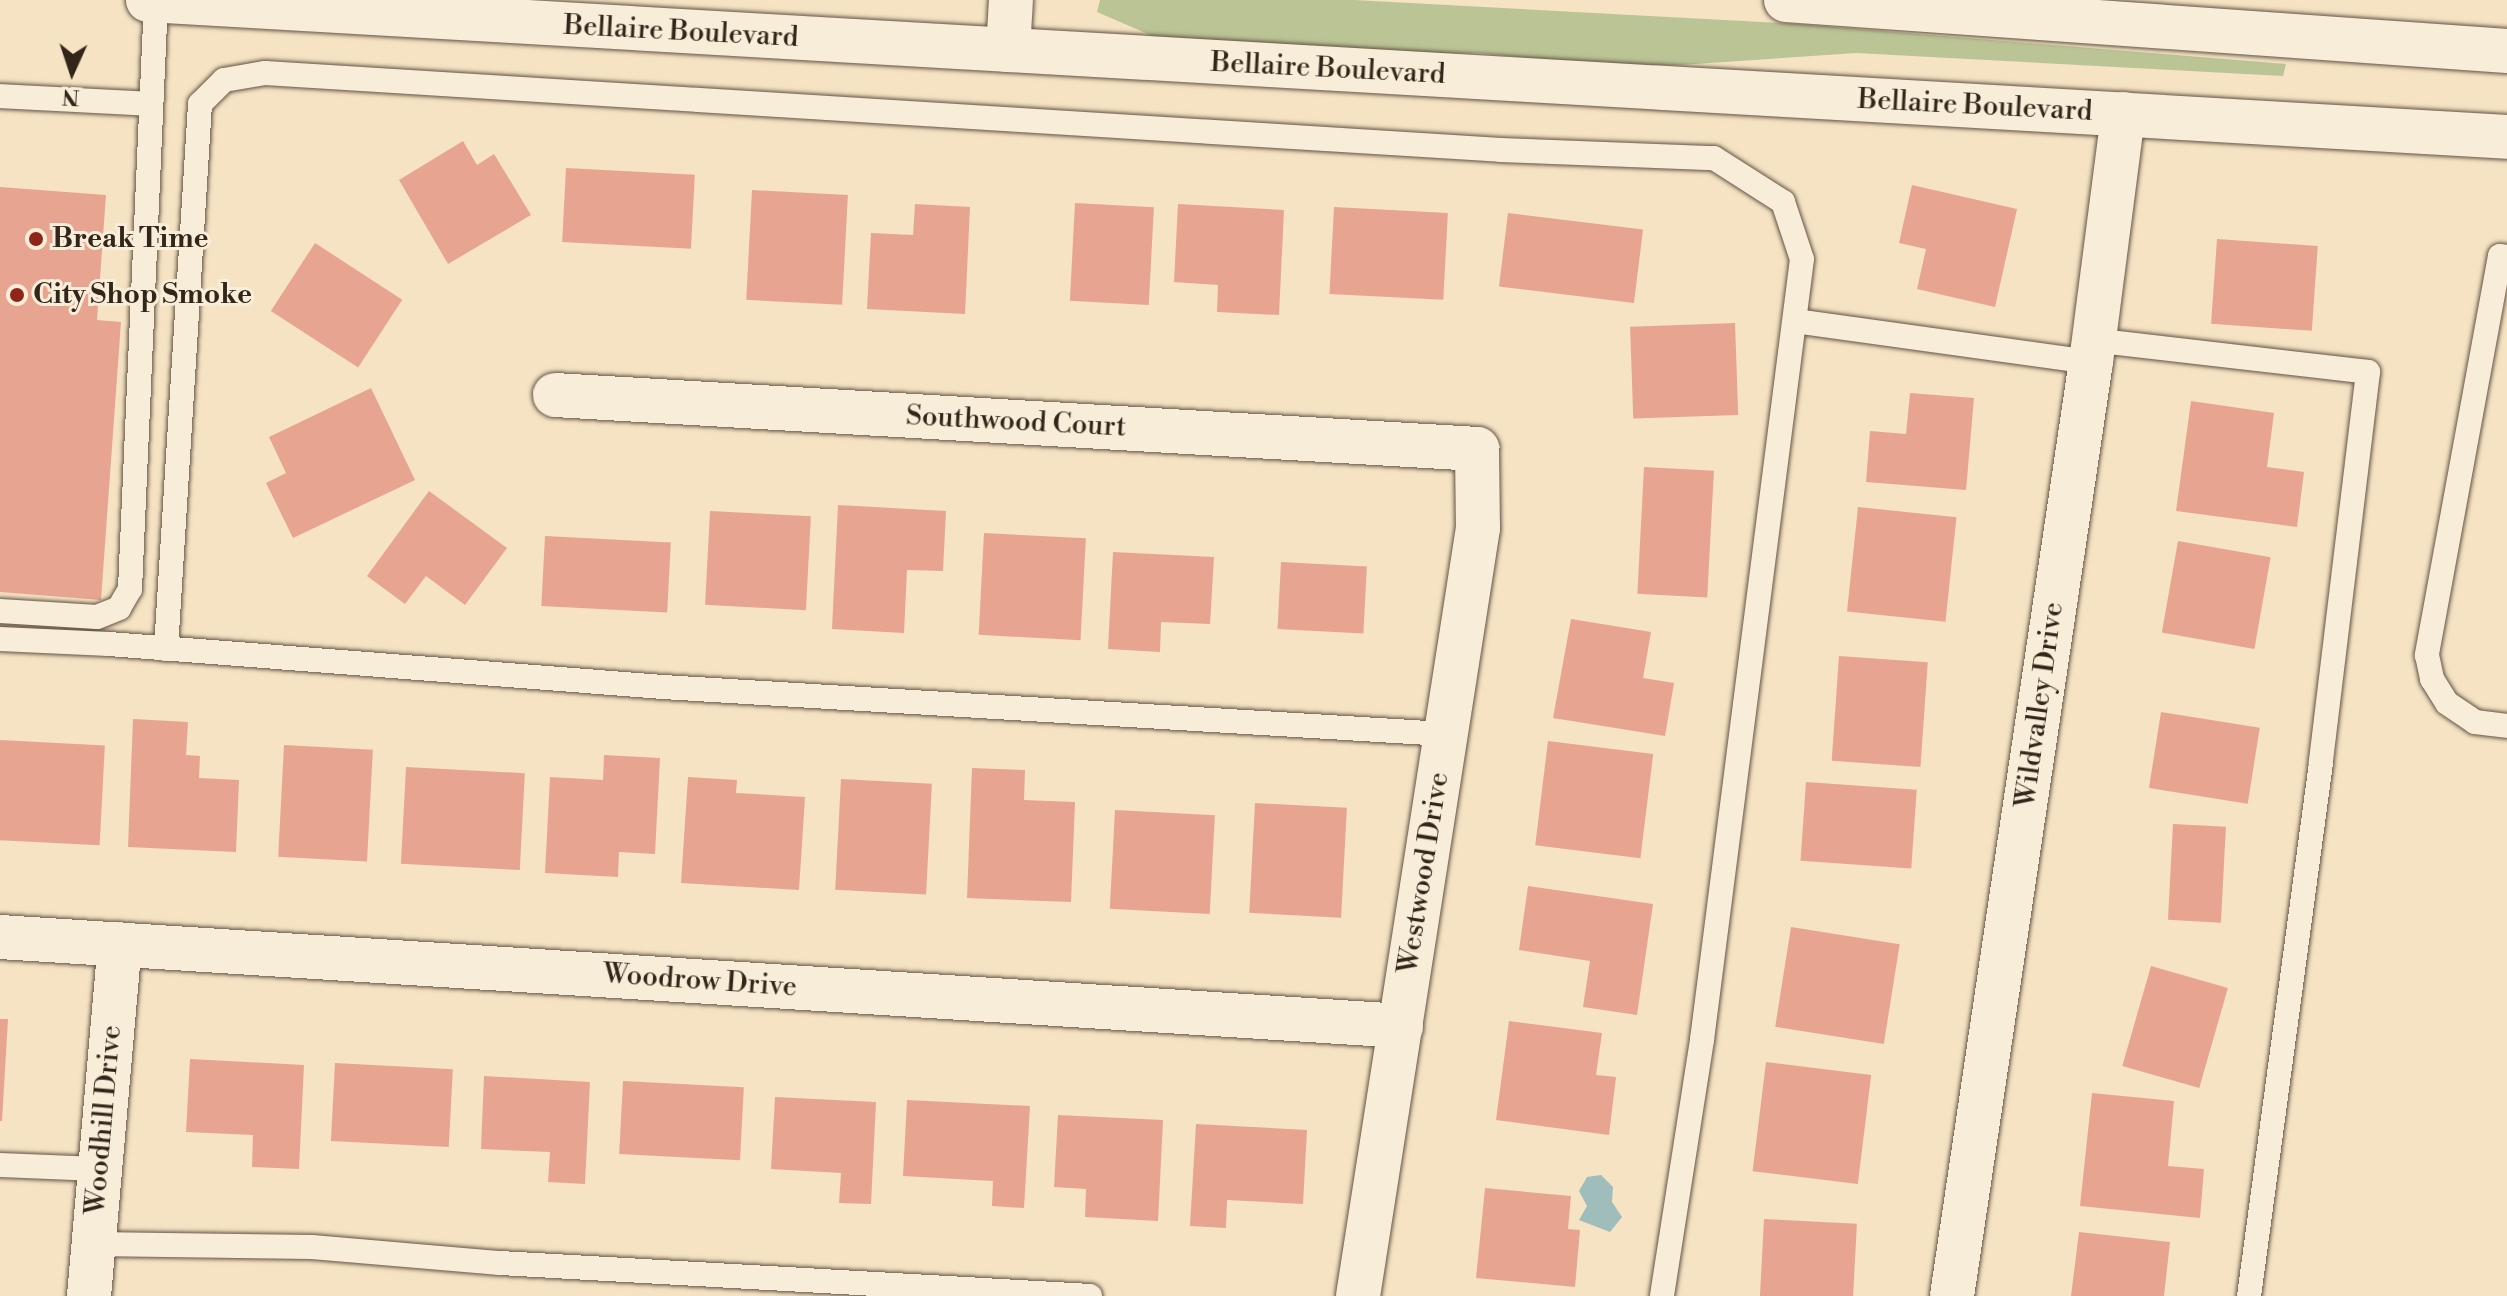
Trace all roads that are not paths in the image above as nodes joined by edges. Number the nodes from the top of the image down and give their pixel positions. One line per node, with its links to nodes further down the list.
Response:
1 (148, 0): 2 (street, Bellaire Boulevard)
2 (156, 0): 6 (street, Bellaire Boulevard); 8 (lane)
3 (1011, 0): 6 (street)
4 (1786, 0): 5 (street)
5 (2496, 42)
6 (1008, 50): 9 (street, Bellaire Boulevard)
7 (0, 96): 8 (lane)
8 (151, 104): 16 (lane)
9 (2123, 114): 10 (street, Bellaire Boulevard); 13 (street, Wildvalley Drive)
10 (2507, 137)
11 (2507, 257): 19 (lane)
12 (1795, 321): 13 (lane); 18 (lane); 30 (lane)
13 (2092, 351): 31 (street, Wildvalley Drive); 32 (lane)
14 (555, 395): 15 (street, Southwood Court)
15 (1477, 449): 20 (street, Westwood Drive)
16 (0, 611)
17 (0, 639): 18 (lane)
18 (166, 649): 20 (lane)
19 (2507, 726)
20 (1446, 734): 23 (street, Westwood Drive)
21 (0, 937): 22 (street, Woodrow Drive)
22 (120, 944): 23 (street, Woodrow Drive); 25 (street, Woodhill Drive)
23 (1401, 1026): 29 (street, Westwood Drive)
24 (0, 1165): 25 (lane)
25 (98, 1169): 26 (street, Woodhill Drive)
26 (93, 1244): 27 (street, Woodhill Drive); 28 (lane)
27 (89, 1296)
28 (1090, 1296)
29 (1358, 1296)
30 (1662, 1296)
31 (1952, 1296)
32 (2249, 1296)

